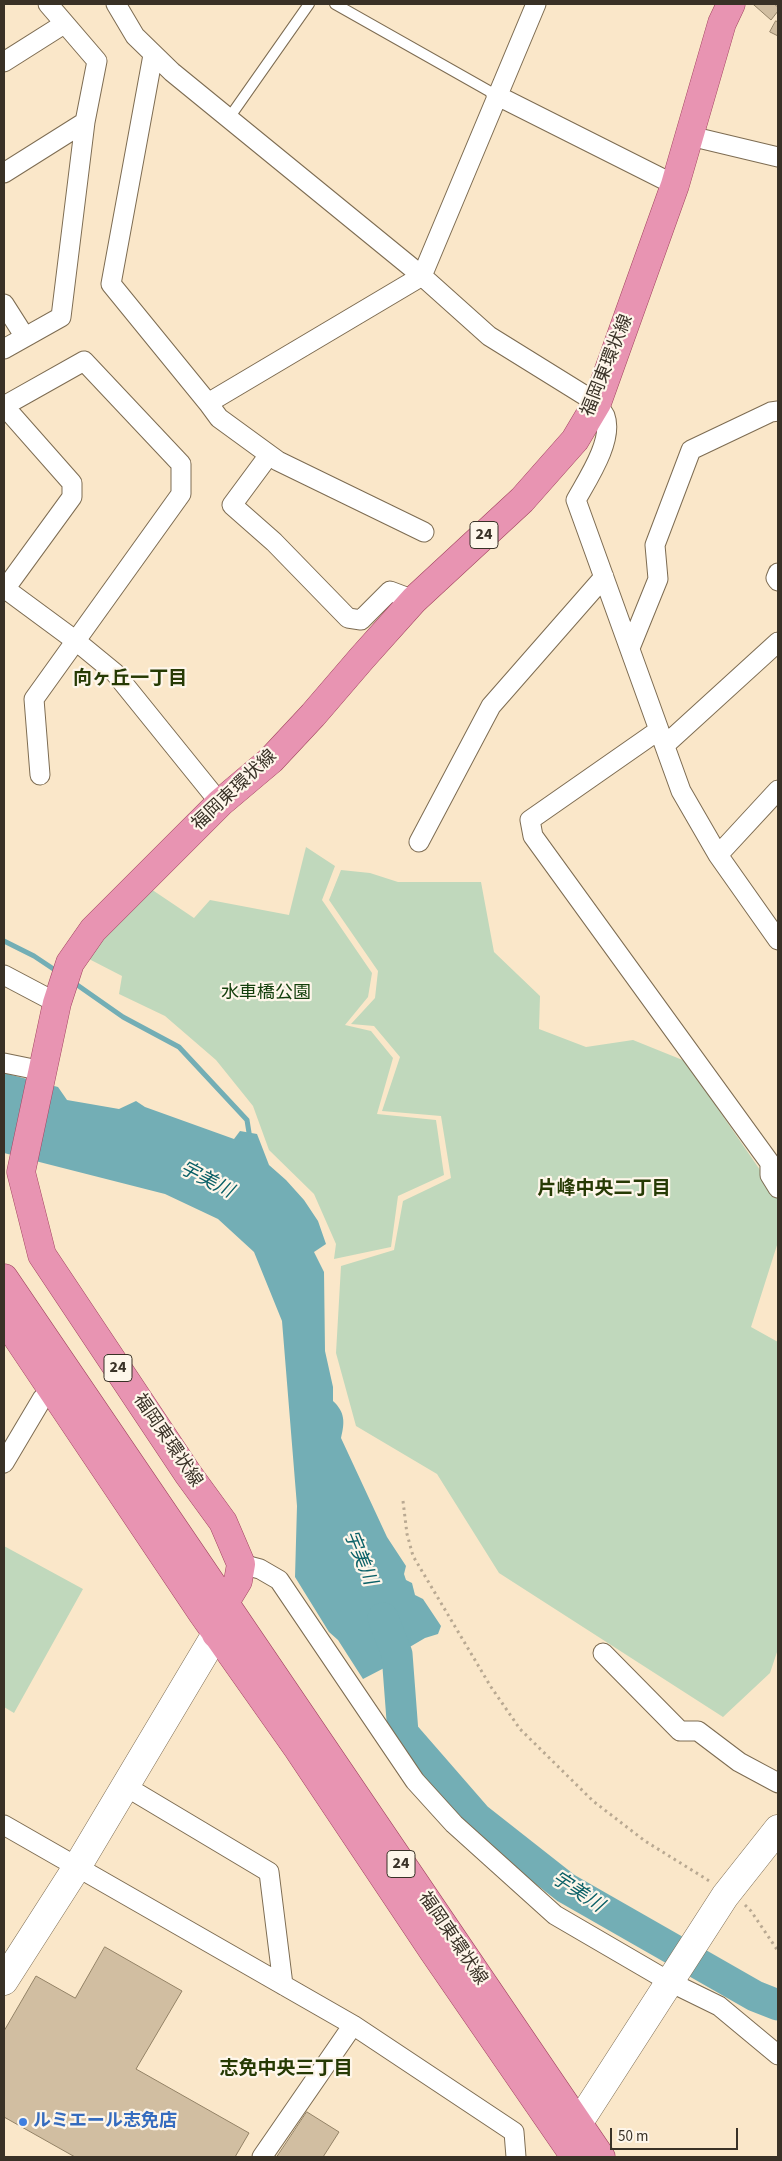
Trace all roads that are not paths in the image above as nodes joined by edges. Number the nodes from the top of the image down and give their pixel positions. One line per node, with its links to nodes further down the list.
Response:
1 (48, 4): 7 (street)
2 (116, 4): 8 (street)
3 (309, 4): 11 (lane)
4 (335, 4): 10 (lane)
5 (536, 4): 10 (street)
6 (731, 4): 13 (main road, 福岡東環状線 / 24)
7 (64, 24): 9 (street); 12 (street)
8 (153, 54): 11 (street); 22 (street)
9 (4, 62)
10 (496, 95): 16 (street); 17 (street)
11 (229, 118): 17 (street)
12 (85, 122): 15 (street); 19 (street)
13 (690, 136): 14 (street); 16 (main road, 福岡東環状線 / 24)
14 (778, 157)
15 (4, 173)
16 (675, 185): 21 (main road, 福岡東環状線 / 24)
17 (422, 276): 21 (street); 22 (street)
18 (4, 304): 19 (street)
19 (24, 337): 20 (street)
20 (4, 349)
21 (596, 403): 28 (street); 31 (main road, 福岡東環状線 / 24)
22 (208, 404): 25 (street)
23 (4, 406): 30 (street); 32 (street)
24 (778, 411): 34 (street)
25 (269, 454): 26 (street); 31 (street)
26 (424, 532)
27 (778, 573): 29 (street)
28 (604, 577): 34 (street); 39 (street)
29 (778, 581)
30 (5, 589): 32 (street)
31 (414, 600): 38 (main road, 福岡東環状線 / 24)
32 (76, 641): 36 (street); 38 (street)
33 (778, 642): 35 (street)
34 (630, 648): 35 (street)
35 (662, 738): 40 (street); 46 (street)
36 (40, 775)
37 (778, 790): 40 (street)
38 (220, 803): 43 (main road, 福岡東環状線 / 24)
39 (419, 842)
40 (718, 855): 41 (street)
41 (778, 940)
42 (4, 975): 43 (street)
43 (59, 998): 45 (main road, 福岡東環状線 / 24)
44 (4, 1063): 45 (street)
45 (42, 1075): 47 (main road, 福岡東環状線 / 24)
46 (774, 1160): 48 (street)
47 (16, 1168): 53 (main road, 福岡東環状線 / 24)
48 (778, 1188)
49 (4, 1278): 54 (main road, 福岡東環状線 / 24)
50 (4, 1318): 51 (main road, 福岡東環状線 / 24)
51 (52, 1391): 52 (street); 55 (main road, 福岡東環状線 / 24)
52 (4, 1463)
53 (241, 1564): 54 (main road); 63 (street)
54 (224, 1604): 55 (main road); 67 (main road, 福岡東環状線 / 24)
55 (216, 1634): 58 (street); 67 (main road, 福岡東環状線 / 24)
56 (603, 1653): 57 (street)
57 (778, 1783)
58 (125, 1786): 61 (street); 64 (street)
59 (4, 1825): 61 (street)
60 (778, 1829): 63 (street)
61 (77, 1867): 62 (street); 64 (street)
62 (4, 1981)
63 (670, 1982): 66 (street); 67 (street)
64 (283, 1985): 65 (street)
65 (353, 2025): 68 (street); 69 (street)
66 (778, 2055)
67 (568, 2146): 70 (main road, 福岡東環状線 / 24)
68 (262, 2157)
69 (516, 2157)
70 (601, 2157)

